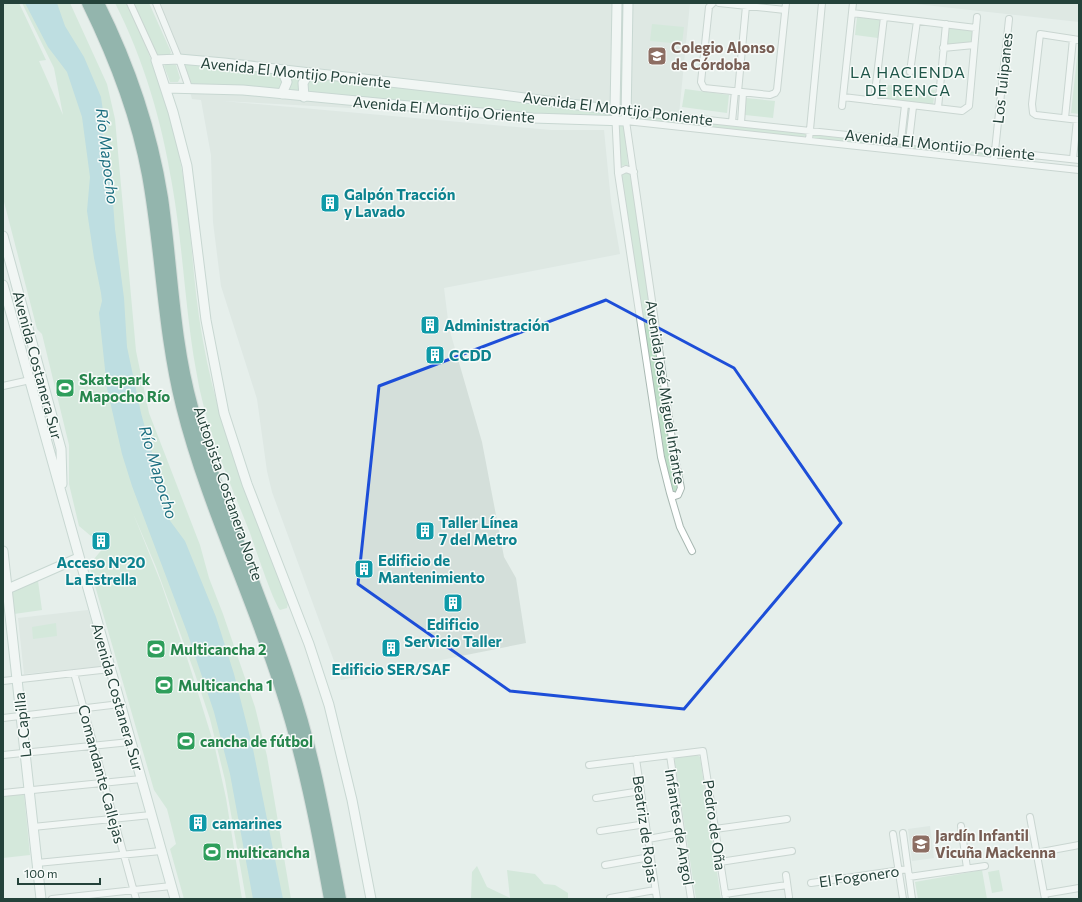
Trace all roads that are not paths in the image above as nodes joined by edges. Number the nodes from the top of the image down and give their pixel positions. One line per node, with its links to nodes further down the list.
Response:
1 (88, 3): 109 (highway, Autopista Costanera Norte)
2 (98, 3): 109 (highway, Autopista Costanera Norte)
3 (130, 3): 25 (street)
4 (156, 3): 24 (street)
5 (617, 3): 40 (street, Avenida José Miguel Infante)
6 (628, 3): 41 (street, Avenida José Miguel Infante)
7 (713, 3): 31 (street)
8 (719, 3): 12 (street)
9 (786, 3): 13 (street)
10 (822, 3): 48 (street)
11 (853, 3): 14 (street)
12 (746, 6): 13 (street); 31 (street)
13 (785, 10): 31 (street)
14 (852, 13): 15 (street); 34 (street)
15 (884, 17): 18 (street); 35 (street)
16 (977, 17): 20 (street)
17 (1008, 18): 52 (street, Los Tulipanes)
18 (916, 21): 19 (street); 27 (street)
19 (946, 24): 20 (street); 23 (street)
20 (976, 28): 22 (street)
21 (1076, 39): 42 (street); 42 (street)
22 (974, 45): 23 (street); 39 (street)
23 (943, 48): 39 (street)
24 (179, 59): 25 (street, Avenida El Montijo Poniente); 26 (street, Avenida El Montijo Poniente); 30 (street)
25 (156, 60): 29 (street)
26 (282, 70): 28 (street, Avenida El Montijo Poniente); 32 (street)
27 (910, 72)
28 (309, 73): 33 (street); 40 (street, Avenida El Montijo Poniente)
29 (166, 88): 30 (street, Avenida El Montijo Oriente); 139 (street)
30 (189, 88): 32 (street, Avenida El Montijo Oriente)
31 (739, 92): 46 (street); 47 (street)
32 (282, 94): 33 (street, Avenida El Montijo Oriente)
33 (304, 97): 43 (street, Avenida El Montijo Oriente)
34 (843, 97): 35 (street); 37 (street)
35 (874, 101): 36 (street)
36 (905, 105): 38 (street); 50 (street)
37 (842, 106)
38 (913, 106): 39 (street); 51 (street)
39 (938, 108)
40 (615, 110): 41 (street, Avenida El Montijo Poniente); 43 (street, Avenida José Miguel Infante)
41 (626, 110): 45 (street, Avenida José Miguel Infante); 46 (street, Avenida El Montijo Poniente)
42 (1065, 118): 44 (street)
43 (615, 120): 45 (street, Avenida El Montijo Oriente); 57 (street, Avenida José Miguel Infante)
44 (1078, 120): 53 (street)
45 (626, 121): 49 (street, Avenida El Montijo Oriente); 56 (street, Avenida José Miguel Infante)
46 (732, 122): 47 (street, Avenida El Montijo Poniente)
47 (741, 123): 48 (street, Avenida El Montijo Poniente)
48 (810, 130): 49 (street); 50 (street, Avenida El Montijo Poniente)
49 (809, 140): 54 (street, Avenida El Montijo Oriente)
50 (901, 140): 51 (street, Avenida El Montijo Poniente)
51 (909, 141): 52 (street, Avenida El Montijo Poniente)
52 (995, 150): 53 (street, Avenida El Montijo Poniente); 54 (street, Los Tulipanes)
53 (1076, 159)
54 (994, 160): 55 (street, Avenida El Montijo Oriente)
55 (1079, 170)
56 (634, 172): 57 (street); 65 (street, Avenida José Miguel Infante)
57 (618, 173): 65 (street, Avenida José Miguel Infante)
58 (3, 236): 59 (street, Avenida Costanera Sur)
59 (4, 246): 60 (street, Avenida Costanera Sur)
60 (6, 262): 62 (street, Avenida Costanera Sur)
61 (3, 285): 63 (street, Avenida Costanera Sur)
62 (41, 374): 63 (street); 66 (street, Avenida Costanera Sur)
63 (30, 380): 64 (street); 66 (street, Avenida Costanera Sur)
64 (3, 386)
65 (670, 493): 68 (street)
66 (61, 495): 69 (street, Avenida Costanera Sur)
67 (3, 551): 70 (street, La Capilla)
68 (692, 551)
69 (78, 558): 70 (street); 71 (street, Avenida Costanera Sur)
70 (5, 590): 73 (street, La Capilla)
71 (110, 669): 72 (street); 75 (street, Avenida Costanera Sur)
72 (74, 673): 73 (street); 76 (street, Comandante Callejas)
73 (17, 679): 74 (street); 77 (street, La Capilla)
74 (3, 681)
75 (120, 704): 76 (street); 79 (street, Avenida Costanera Sur)
76 (84, 709): 77 (street); 80 (street, Comandante Callejas)
77 (21, 716): 78 (street); 81 (street, La Capilla)
78 (3, 718)
79 (130, 742): 80 (street); 86 (street, Avenida Costanera Sur)
80 (94, 746): 81 (street); 87 (street, Comandante Callejas)
81 (25, 753): 83 (street); 88 (street, La Capilla)
82 (670, 754): 84 (street); 99 (street, Pedro de Oña); 101 (street, Infantes de Angol)
83 (3, 755)
84 (636, 759): 85 (street); 89 (street, Beatriz de Rojas)
85 (589, 765)
86 (141, 779): 87 (street); 92 (street, Avenida Costanera Sur)
87 (104, 783): 88 (street); 94 (street, Comandante Callejas)
88 (29, 790): 90 (street); 98 (street, La Capilla)
89 (641, 791): 91 (street); 96 (street, Beatriz de Rojas)
90 (3, 793)
91 (596, 798)
92 (151, 814): 94 (street); 106 (street, Avenida Costanera Sur)
93 (1030, 817): 108 (street)
94 (114, 818): 98 (street); 110 (street, Comandante Callejas)
95 (787, 819): 99 (street)
96 (646, 824): 100 (street); 104 (street, Beatriz de Rojas)
97 (961, 826): 116 (street)
98 (33, 827): 113 (street, La Capilla)
99 (715, 829): 112 (street, Pedro de Oña)
100 (600, 831)
101 (681, 833): 104 (street); 141 (street, Infantes de Angol)
102 (903, 833): 117 (street)
103 (893, 834): 118 (street)
104 (648, 839): 111 (street, Beatriz de Rojas)
105 (1079, 845): 108 (street)
106 (161, 851): 110 (street); 123 (street, Avenida Costanera Sur)
107 (792, 851): 112 (street)
108 (1036, 853): 129 (street)
109 (327, 854): 135 (highway); 136 (highway, Autopista Costanera Norte); 137 (highway, Autopista Costanera Norte); 138 (highway)
110 (124, 855): 113 (street); 126 (street, Comandante Callejas)
111 (650, 857): 114 (street); 125 (street, Beatriz de Rojas)
112 (720, 862): 127 (street, Pedro de Oña)
113 (37, 863): 131 (street, La Capilla)
114 (605, 865)
115 (985, 866): 116 (street)
116 (967, 868): 120 (street)
117 (908, 869): 118 (street, El Fogonero); 120 (street)
118 (898, 870): 121 (street, El Fogonero); 142 (street)
119 (786, 875): 122 (street)
120 (909, 877): 143 (street)
121 (811, 883)
122 (788, 885): 127 (street); 128 (street)
123 (171, 886): 126 (street); 134 (street, Avenida Costanera Sur)
124 (1079, 888): 129 (street)
125 (655, 890): 130 (street); 140 (street, Beatriz de Rojas)
126 (134, 891): 132 (street); 133 (street, Comandante Callejas)
127 (725, 897)
128 (789, 897)
129 (1044, 897)
130 (610, 898)
131 (40, 899)
132 (52, 899)
133 (136, 899)
134 (174, 899)
135 (324, 899)
136 (330, 899)
137 (340, 899)
138 (344, 899)
139 (370, 899)
140 (657, 899)
141 (691, 899)
142 (903, 899)
143 (912, 899)

